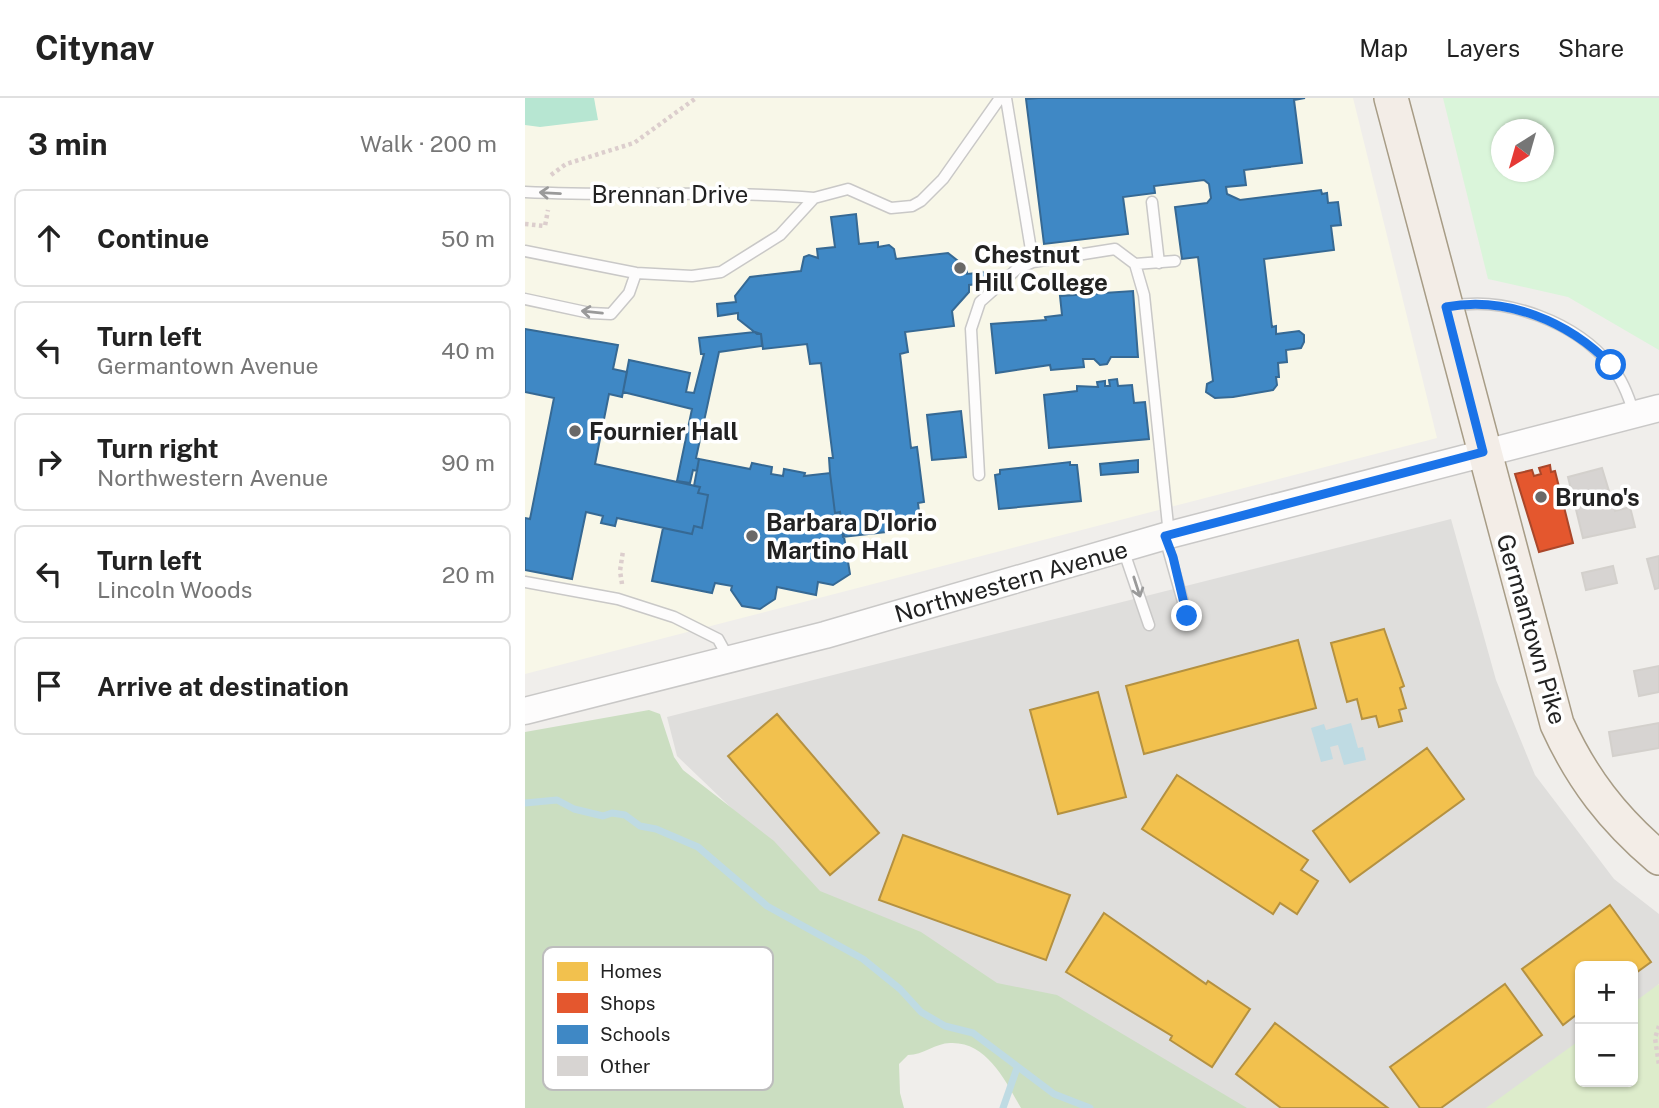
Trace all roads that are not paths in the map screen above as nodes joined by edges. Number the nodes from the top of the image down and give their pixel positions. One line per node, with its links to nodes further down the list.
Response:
1 (1000, 98): 5 (lane)
2 (1006, 98): 9 (lane)
3 (1391, 98): 14 (main road, Germantown Pike)
4 (525, 192): 5 (lane, Brennan Drive, one-way to 4)
5 (814, 198): 12 (lane)
6 (1152, 202): 10 (lane)
7 (525, 251): 12 (lane)
8 (1175, 261): 10 (lane)
9 (1033, 262): 11 (lane); 17 (lane)
10 (1159, 262): 11 (lane)
11 (1135, 264): 18 (lane)
12 (636, 273): 13 (lane, one-way to 13)
13 (525, 299)
14 (1446, 307): 15 (lane); 16 (main road, Germantown Pike)
15 (1647, 411): 16 (street, Northwestern Avenue)
16 (1483, 452): 18 (street, Northwestern Avenue); 25 (main road, Germantown Pike)
17 (979, 475)
18 (1167, 536): 19 (street, Northwestern Avenue); 21 (lane)
19 (1123, 549): 22 (lane, one-way to 22); 23 (street, Northwestern Avenue)
20 (525, 582): 23 (lane)
21 (1187, 616)
22 (1149, 625)
23 (730, 660): 24 (street, Northwestern Avenue)
24 (525, 711)
25 (1659, 858)

